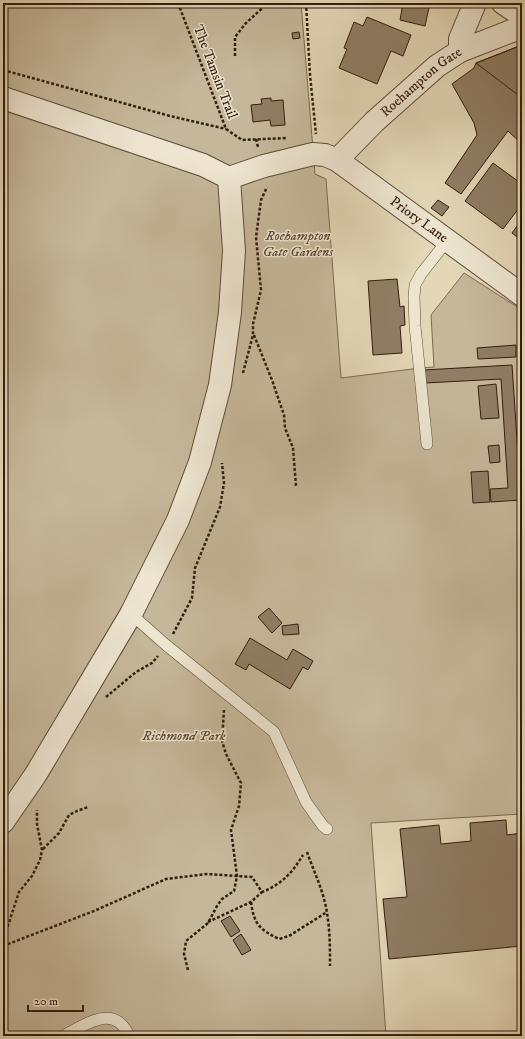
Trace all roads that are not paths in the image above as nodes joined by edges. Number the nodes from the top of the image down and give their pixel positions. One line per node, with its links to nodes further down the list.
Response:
1 (475, 3): 5 (street)
2 (503, 3): 3 (street)
3 (522, 16)
4 (522, 27): 5 (street, Roehampton Gate)
5 (460, 51): 7 (street, Roehampton Gate)
6 (3, 98): 8 (street)
7 (337, 160): 8 (street, Priory Lane); 9 (street, Priory Lane)
8 (230, 178): 12 (street)
9 (447, 241): 10 (street, Priory Lane); 11 (lane)
10 (522, 295)
11 (427, 444)
12 (132, 614): 13 (street); 14 (lane)
13 (3, 822)
14 (327, 829)
15 (63, 1036): 16 (lane)
16 (129, 1036)

